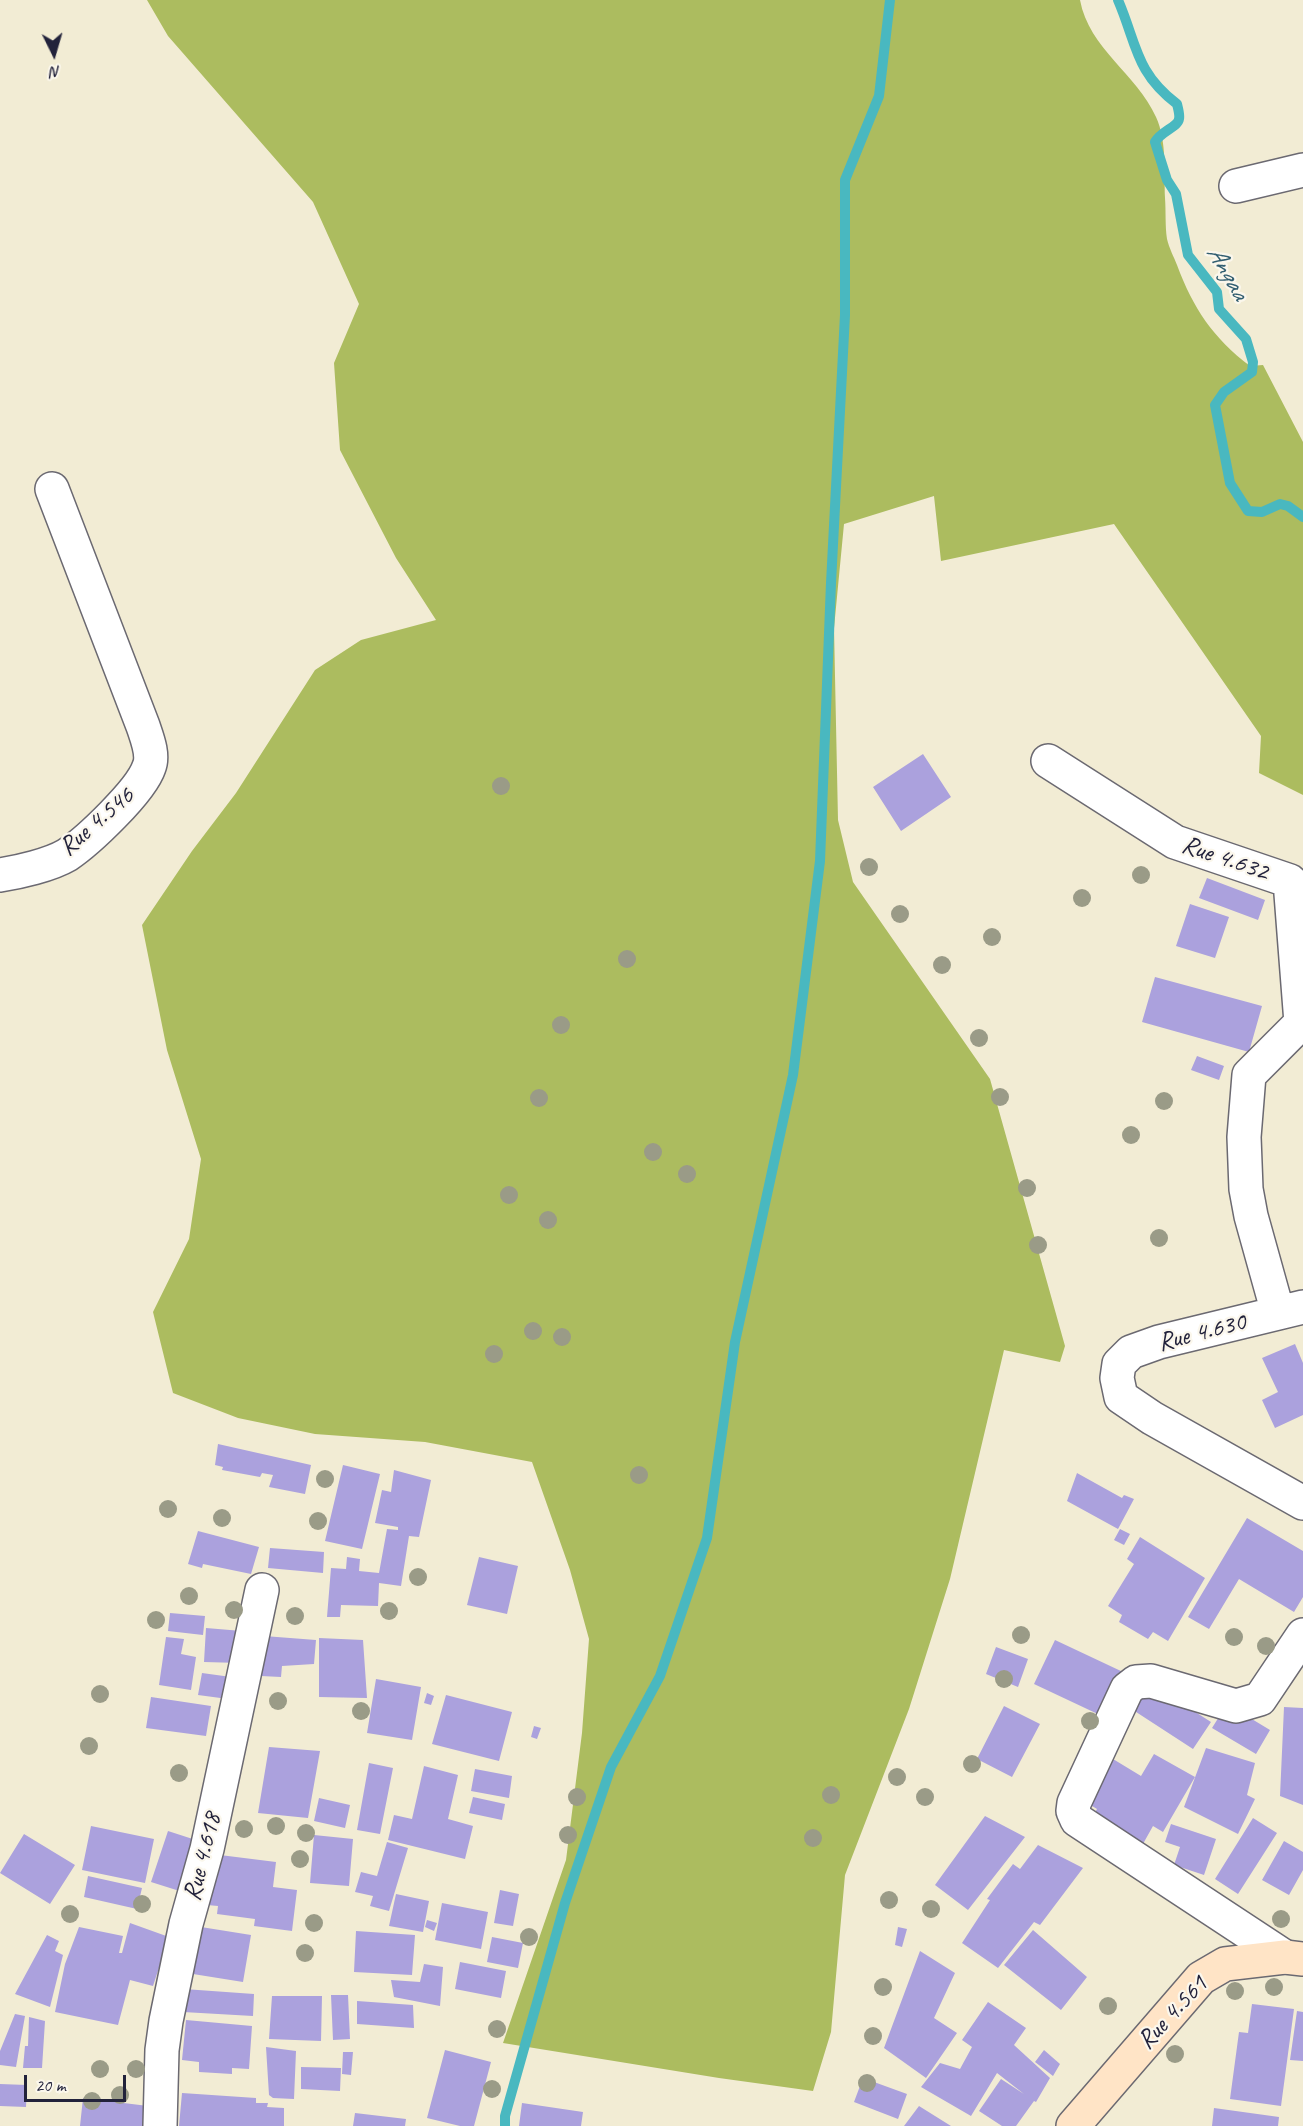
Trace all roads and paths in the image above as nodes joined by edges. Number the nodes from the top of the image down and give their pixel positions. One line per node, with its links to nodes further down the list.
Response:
1 (1303, 170): 2 (street)
2 (1236, 186)
3 (52, 489): 5 (street, Rue 4.546)
4 (1048, 761): 6 (street, Rue 4.632)
5 (0, 874)
6 (1291, 1310): 7 (street, Rue 4.630)
7 (1303, 1503)
8 (262, 1590): 11 (street, Rue 4.618)
9 (1303, 1635): 10 (street)
10 (1294, 1958): 12 (main road, Rue 4.561)
11 (160, 2126)
12 (1073, 2126)

